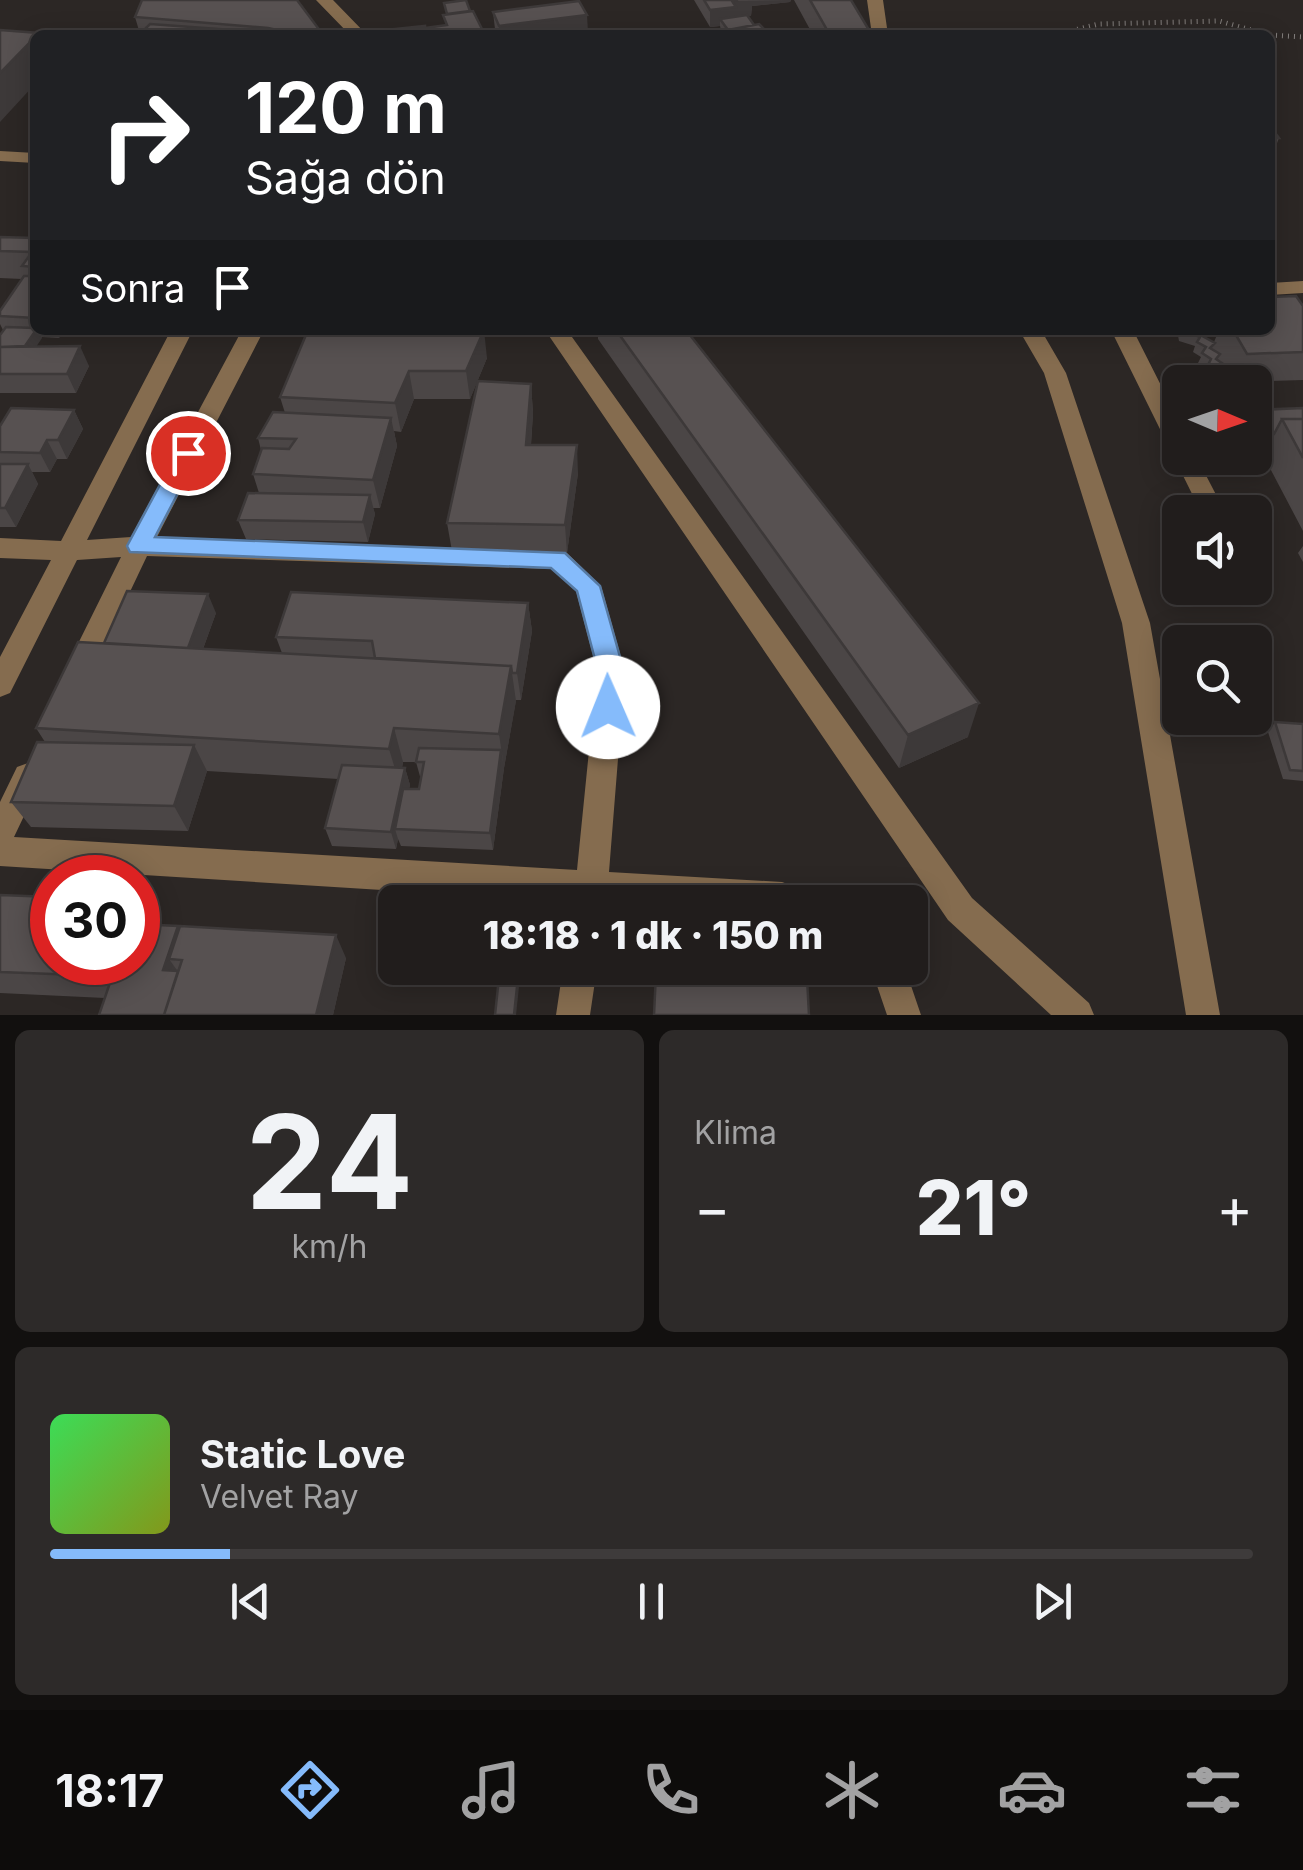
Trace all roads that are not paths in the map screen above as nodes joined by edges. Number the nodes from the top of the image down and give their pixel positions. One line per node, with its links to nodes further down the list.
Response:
1 (324, 0): 3 (street)
2 (875, 0): 4 (street)
3 (354, 30)
4 (879, 30)
5 (0, 156): 6 (street)
6 (30, 158)
7 (1303, 287): 8 (street)
8 (1275, 288)
9 (179, 335): 17 (street)
10 (250, 335): 15 (street)
11 (559, 335): 29 (street)
12 (1033, 335): 30 (street)
13 (1124, 335): 14 (street)
14 (1162, 410)
15 (139, 546): 17 (street); 19 (street); 24 (street)
16 (0, 548): 17 (street)
17 (69, 551): 18 (street)
18 (0, 684)
19 (65, 698)
20 (41, 750): 21 (street)
21 (0, 834)
22 (0, 851): 23 (street)
23 (467, 885)
24 (592, 885)
25 (577, 985): 27 (street)
26 (894, 985): 28 (street)
27 (573, 1015)
28 (904, 1015)
29 (1077, 1015)
30 (1203, 1015)

